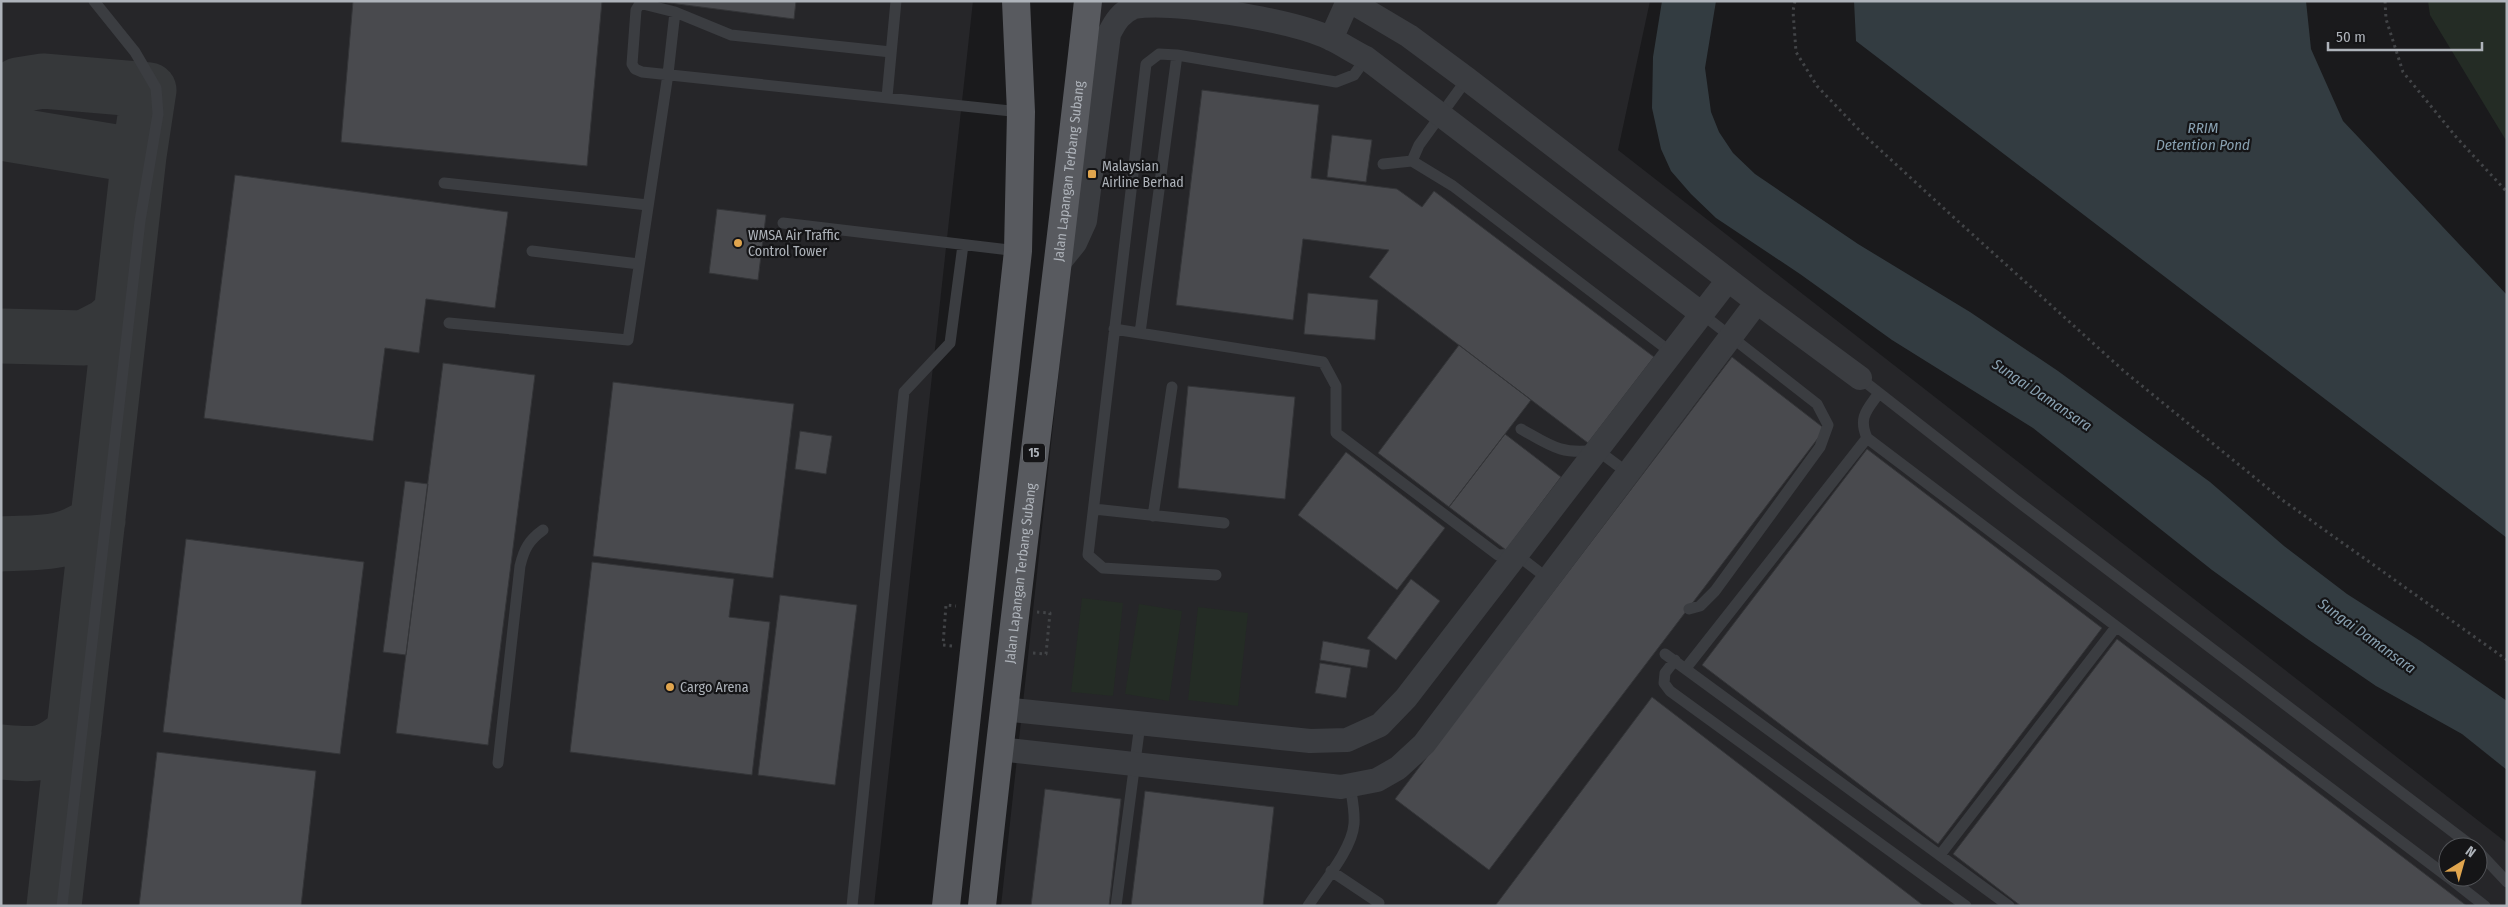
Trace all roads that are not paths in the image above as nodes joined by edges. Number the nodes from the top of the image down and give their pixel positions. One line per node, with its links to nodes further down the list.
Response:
1 (94, 1): 67 (lane)
2 (896, 1): 10 (lane)
3 (1016, 1): 16 (main road)
4 (1088, 1): 27 (main road, Jalan Lapangan Terbang Subang / 15)
5 (1349, 1): 9 (street); 14 (street)
6 (1253, 8): 7 (street); 9 (street)
7 (1119, 9): 27 (street)
8 (675, 12): 10 (lane); 13 (lane); 13 (lane)
9 (1331, 39): 12 (street)
10 (891, 52): 15 (lane)
11 (1177, 55): 12 (lane); 32 (lane); 33 (lane)
12 (1366, 58): 17 (street)
13 (668, 74): 15 (lane); 21 (lane)
14 (1468, 79): 17 (lane); 28 (street)
15 (887, 97): 16 (lane)
16 (1021, 112): 25 (main road)
17 (1442, 115): 18 (lane); 30 (street)
18 (1412, 161): 19 (lane); 35 (lane)
19 (1383, 164)
20 (444, 183): 21 (lane)
21 (648, 205): 26 (lane)
22 (783, 223): 23 (lane)
23 (963, 244): 25 (lane); 68 (lane)
24 (532, 251): 26 (lane)
25 (1018, 251): 69 (main road)
26 (639, 264): 31 (lane)
27 (1058, 264): 53 (main road, Jalan Lapangan Terbang Subang / 15)
28 (1728, 280): 29 (street); 30 (street)
29 (1757, 302): 34 (street); 36 (street)
30 (1702, 314): 34 (lane); 35 (street)
31 (449, 323)
32 (1114, 329): 33 (lane); 43 (lane)
33 (1140, 333): 47 (lane)
34 (1730, 337): 42 (street); 50 (lane)
35 (1672, 353): 41 (street)
36 (1860, 378): 38 (lane)
37 (1172, 387): 44 (lane)
38 (1879, 393): 40 (lane); 59 (lane)
39 (1521, 428): 41 (lane)
40 (1867, 438): 51 (lane); 52 (lane)
41 (1597, 450): 42 (lane); 47 (street)
42 (1628, 473): 49 (street)
43 (1094, 509): 44 (lane); 48 (lane)
44 (1153, 516): 45 (lane)
45 (1224, 523)
46 (543, 530): 56 (lane)
47 (1516, 554): 49 (lane); 54 (street)
48 (1216, 575)
49 (1547, 578): 58 (street)
50 (1689, 609)
51 (2116, 627): 60 (lane); 62 (lane)
52 (1686, 668): 60 (lane); 73 (lane)
53 (1003, 709): 54 (street); 55 (main road, Jalan Lapangan Terbang Subang / 15)
54 (1140, 724): 57 (lane)
55 (999, 749): 57 (street); 70 (main road, Jalan Lapangan Terbang Subang / 15)
56 (498, 763)
57 (1134, 764): 58 (street); 71 (lane)
58 (1350, 785): 63 (lane)
59 (2460, 837)
60 (1940, 855): 74 (lane)
61 (2488, 862): 64 (lane)
62 (2438, 869)
63 (1331, 871): 66 (lane); 72 (lane)
64 (2507, 882)
65 (2461, 887): 75 (lane)
66 (1380, 905)
67 (62, 906)
68 (852, 906)
69 (946, 906)
70 (982, 906)
71 (1116, 906)
72 (1308, 906)
73 (1966, 906)
74 (2009, 906)
75 (2485, 906)

